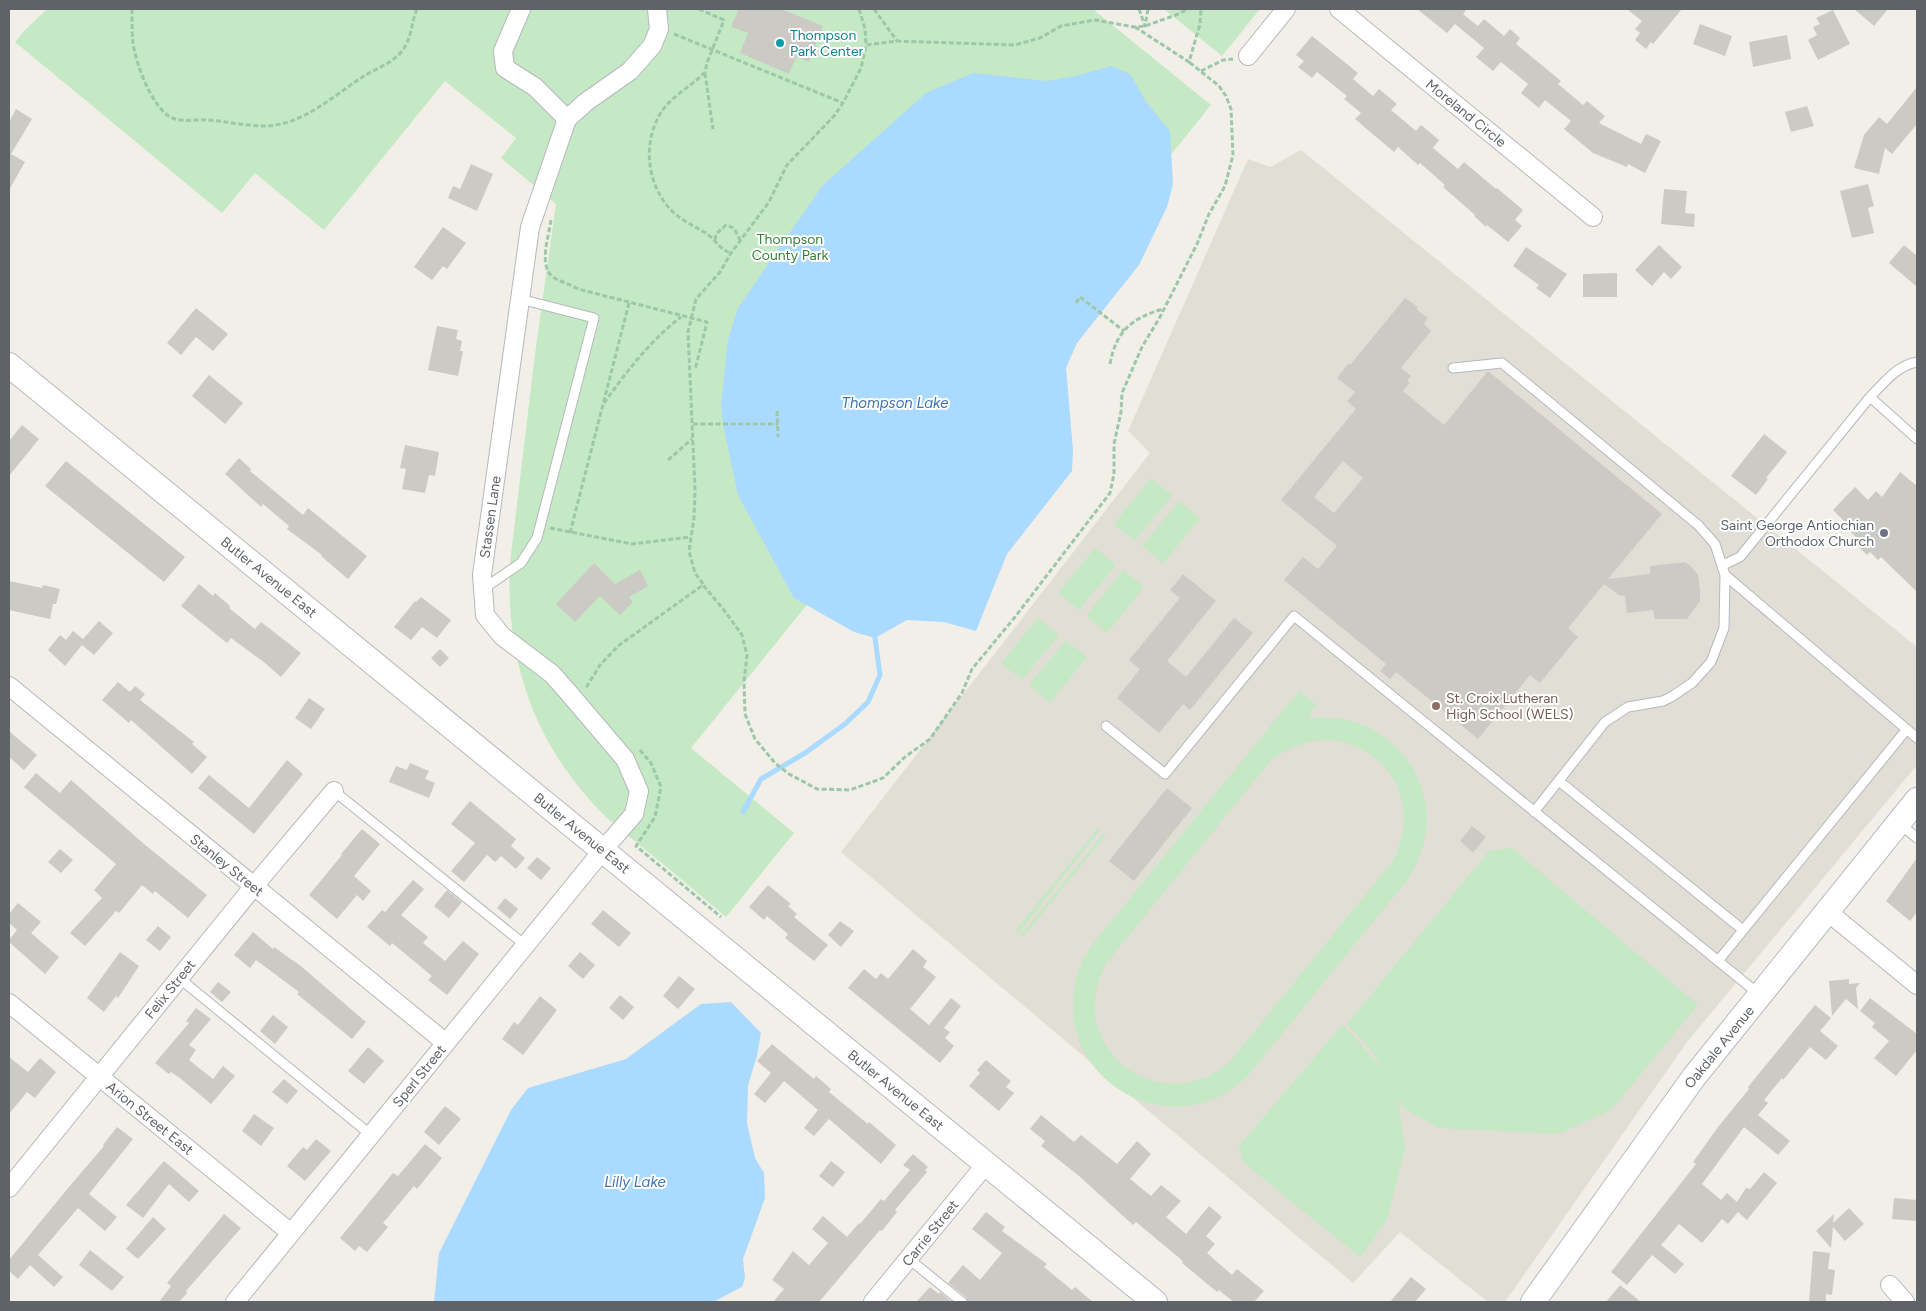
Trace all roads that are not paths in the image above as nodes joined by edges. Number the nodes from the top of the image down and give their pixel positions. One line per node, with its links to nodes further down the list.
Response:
1 (521, 9): 6 (street)
2 (656, 9): 6 (street, Stassen Lane)
3 (1286, 9): 5 (street)
4 (1339, 9): 7 (street, Moreland Circle)
5 (1248, 56)
6 (567, 119): 8 (street, Stassen Lane)
7 (1593, 217)
8 (520, 300): 16 (street, Stassen Lane); 16 (lane)
9 (1917, 362): 12 (lane)
10 (9, 365): 27 (street, Butler Avenue East)
11 (1453, 368): 14 (lane)
12 (1870, 397): 13 (lane); 14 (lane)
13 (1917, 438)
14 (1722, 565): 15 (lane)
15 (1724, 576): 19 (lane); 21 (lane)
16 (483, 589): 27 (street, Stassen Lane)
17 (9, 686): 28 (street, Stanley Street)
18 (1106, 726): 24 (lane)
19 (1907, 729): 20 (lane); 30 (lane)
20 (1917, 738)
21 (1559, 781): 24 (lane); 30 (lane)
22 (334, 791): 28 (street, Felix Street); 31 (lane)
23 (1917, 800): 25 (street, Oakdale Avenue)
24 (1534, 812): 32 (lane)
25 (1899, 823): 26 (lane); 29 (street, Oakdale Avenue)
26 (1917, 838)
27 (603, 850): 31 (street, Sperl Street); 40 (street, Butler Avenue East)
28 (254, 886): 33 (street, Felix Street); 37 (street, Stanley Street)
29 (1828, 912): 34 (street); 35 (street, Oakdale Avenue)
30 (1743, 930): 32 (lane)
31 (525, 945): 37 (street, Sperl Street)
32 (1718, 961): 35 (lane)
33 (179, 978): 38 (street, Felix Street); 39 (lane)
34 (1917, 985)
35 (1761, 995): 49 (street, Oakdale Avenue)
36 (9, 1003): 38 (street, Arion Street East)
37 (446, 1043): 39 (street, Sperl Street)
38 (99, 1077): 41 (street, Felix Street); 42 (street, Arion Street East)
39 (371, 1135): 42 (street, Sperl Street)
40 (986, 1164): 43 (street, Carrie Street); 48 (street, Butler Avenue East)
41 (9, 1188)
42 (291, 1233): 45 (street, Sperl Street)
43 (909, 1259): 46 (street, Carrie Street); 47 (lane)
44 (1890, 1285): 50 (street)
45 (235, 1302)
46 (873, 1302)
47 (962, 1302)
48 (1156, 1302)
49 (1533, 1302)
50 (1905, 1302)

